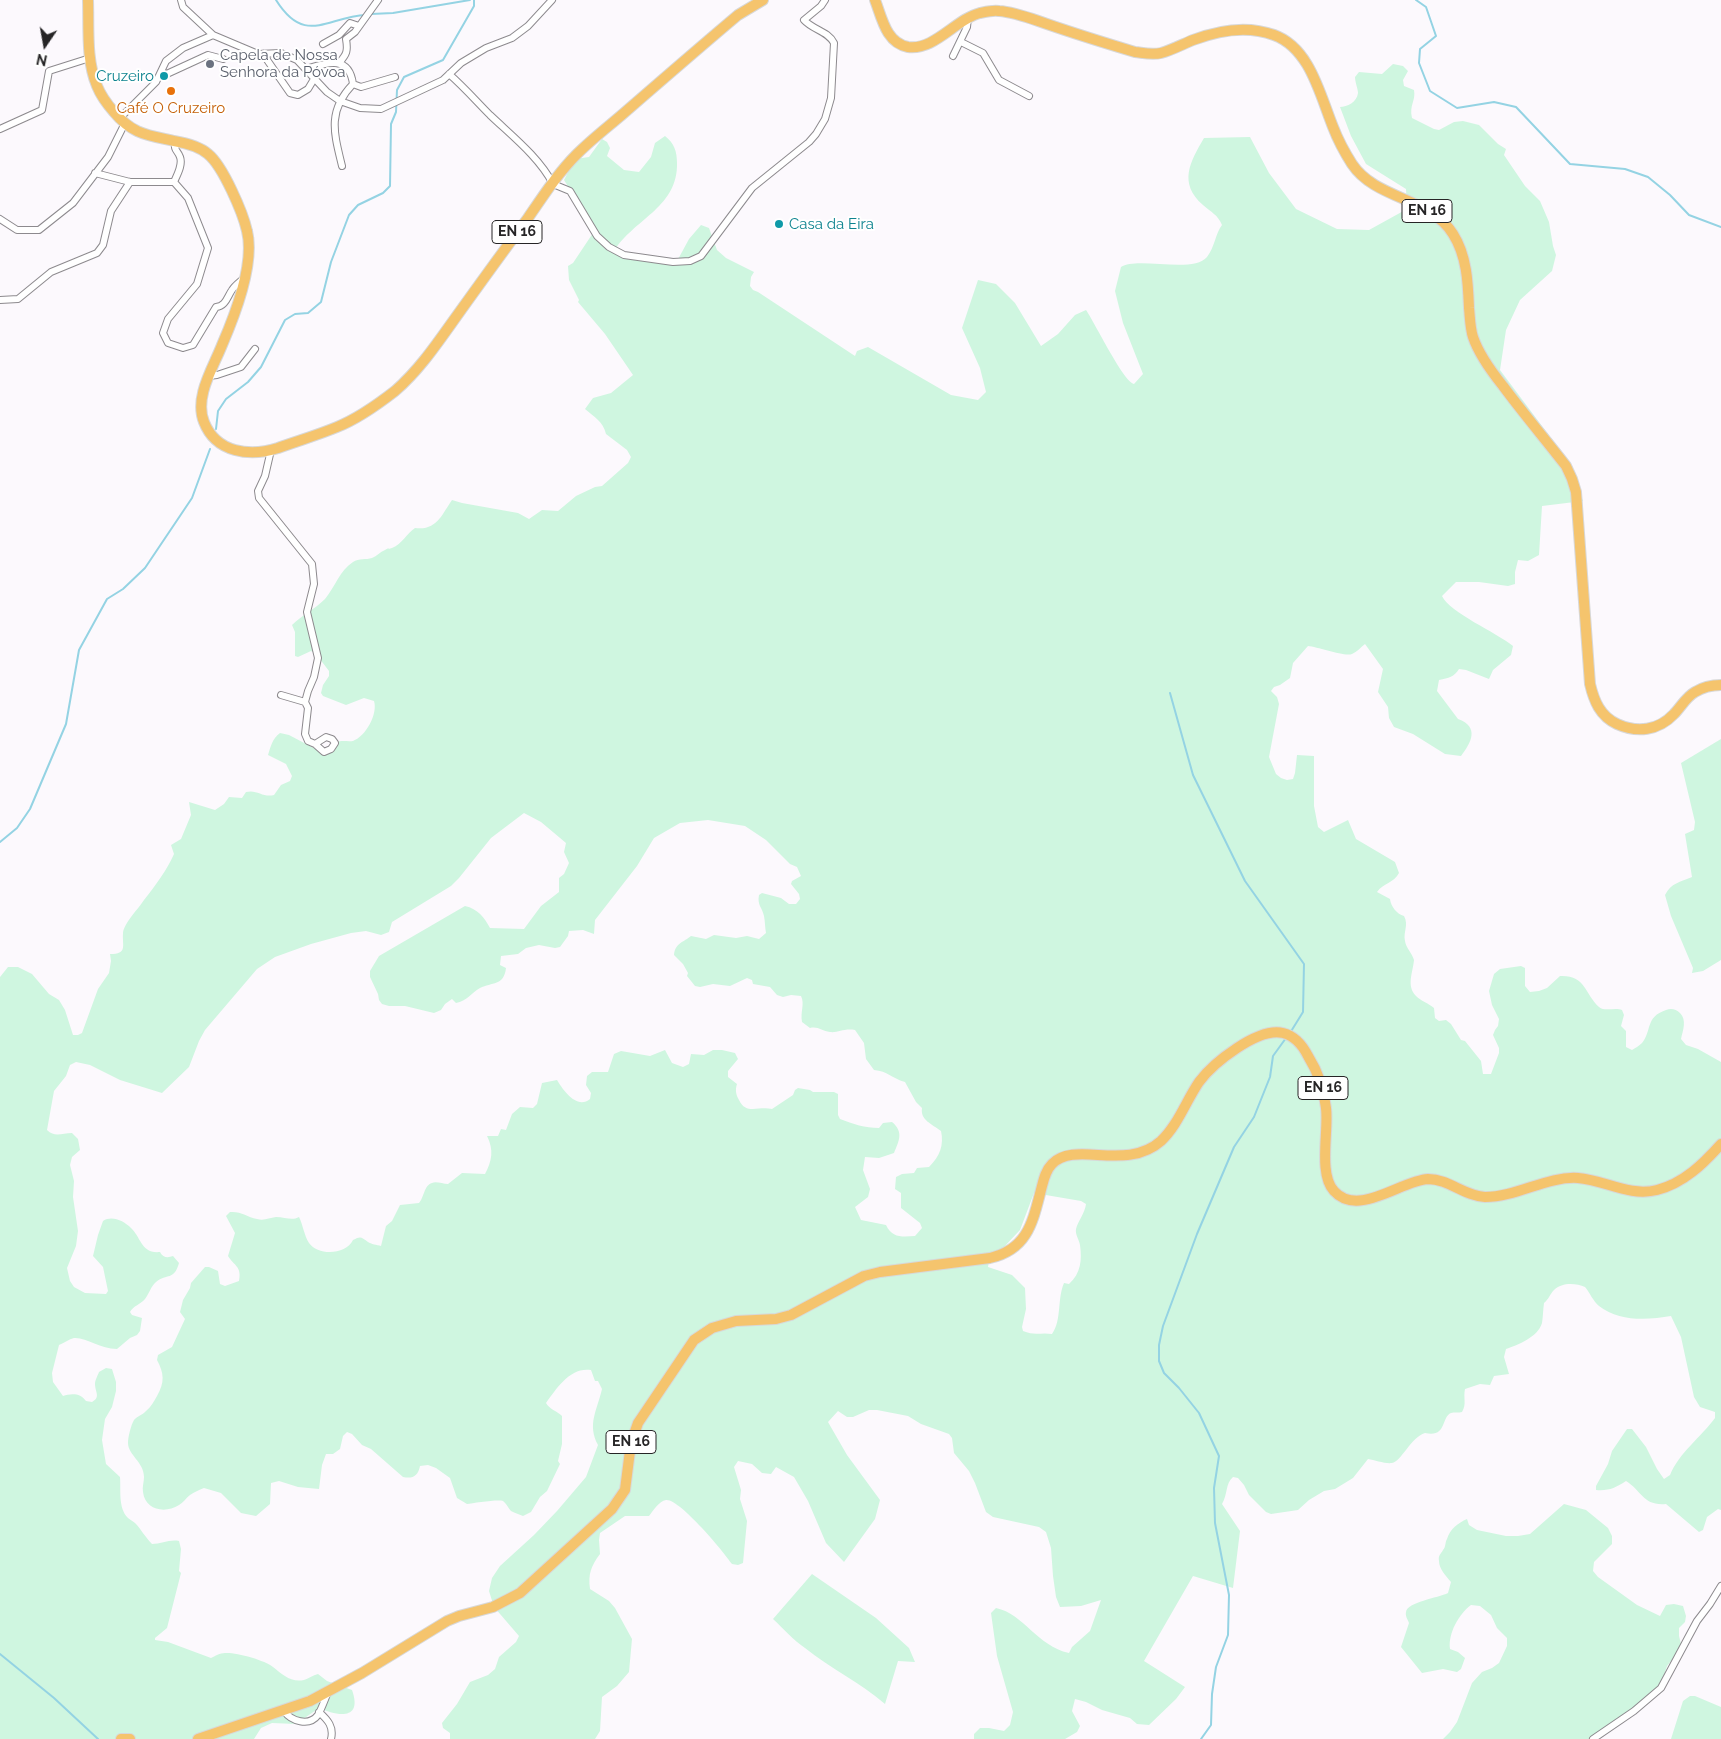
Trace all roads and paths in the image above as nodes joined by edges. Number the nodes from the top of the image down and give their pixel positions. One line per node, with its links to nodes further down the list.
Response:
1 (88, 0): 15 (main road, EN 16)
2 (181, 0): 10 (street)
3 (378, 0): 9 (street)
4 (552, 0): 19 (street)
5 (763, 0): 33 (main road, EN 16)
6 (825, 0): 33 (street)
7 (875, 0): 8 (main road, EN 16)
8 (968, 18): 11 (street); 40 (main road, EN 16)
9 (359, 26): 12 (street); 17 (street)
10 (213, 35): 13 (street); 21 (street)
11 (961, 42): 14 (street); 24 (street)
12 (323, 44)
13 (263, 54): 18 (street); 22 (street)
14 (952, 56)
15 (90, 58): 26 (main road, EN 16); 27 (street)
16 (222, 59): 21 (street)
17 (339, 63): 18 (street); 23 (street)
18 (306, 69): 22 (street)
19 (449, 74): 25 (street); 33 (street)
20 (395, 77): 23 (street)
21 (158, 78): 26 (street)
22 (314, 79): 25 (street)
23 (353, 84): 25 (street)
24 (1028, 96)
25 (340, 101): 29 (street)
26 (122, 122): 28 (main road, EN 16); 30 (street)
27 (0, 129)
28 (175, 141): 32 (street); 35 (main road, EN 16)
29 (342, 166)
30 (96, 173): 31 (street); 34 (street)
31 (130, 182): 32 (street); 36 (street)
32 (174, 182): 35 (street)
33 (553, 184): 39 (main road, EN 16)
34 (0, 219)
35 (244, 278): 38 (main road, EN 16)
36 (0, 300)
37 (255, 349): 38 (street)
38 (209, 376): 39 (main road, EN 16)
39 (271, 450): 42 (street)
40 (1721, 685)
41 (281, 695): 42 (street)
42 (305, 702): 43 (street)
43 (316, 744)
44 (1721, 1144): 46 (main road, EN 16)
45 (1721, 1586): 53 (street)
46 (328, 1692): 47 (main road, EN 16); 48 (street)
47 (284, 1711): 48 (street); 51 (main road, EN 16)
48 (319, 1712): 52 (street)
49 (121, 1739): 50 (main road)
50 (130, 1739)
51 (198, 1739)
52 (331, 1739)
53 (1593, 1739)

